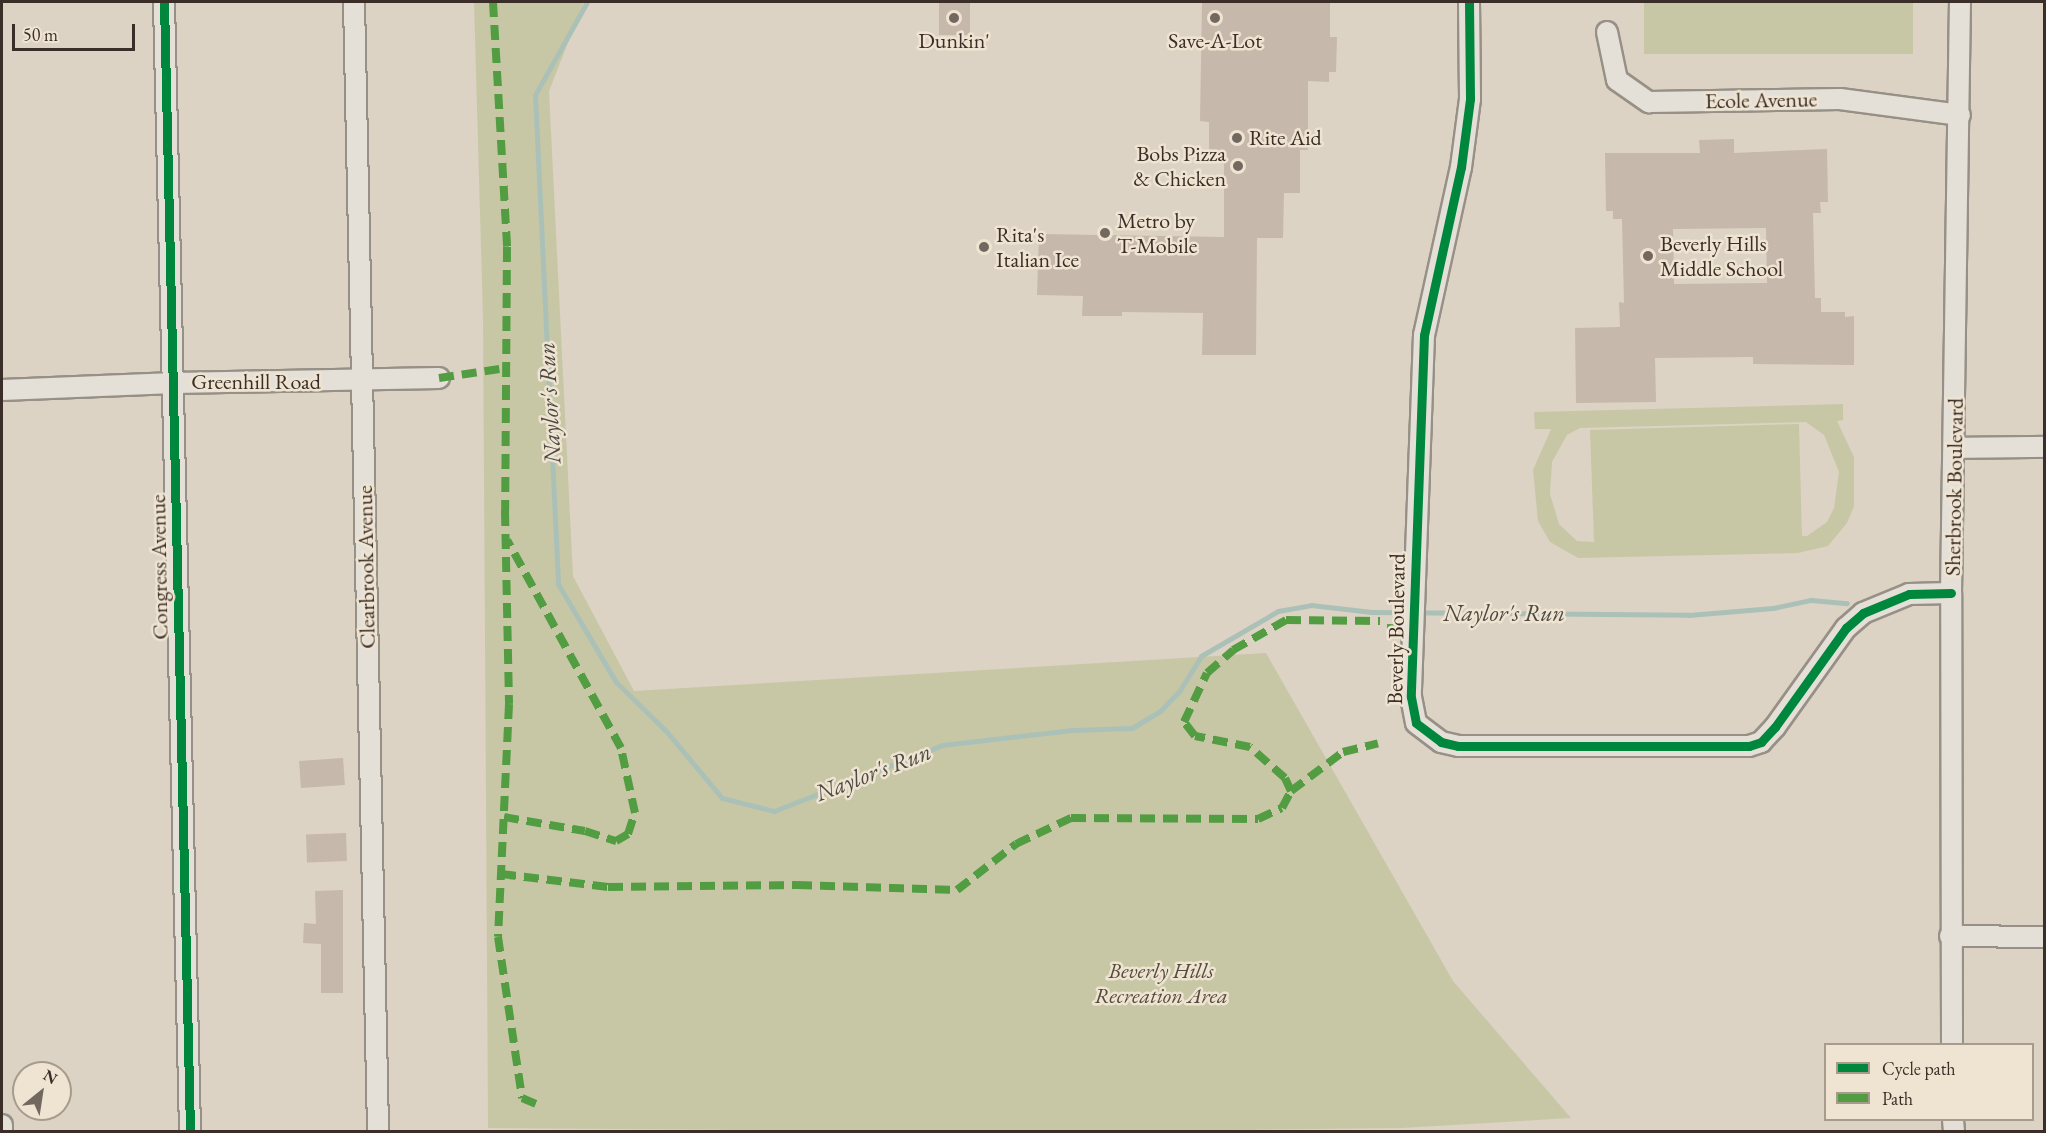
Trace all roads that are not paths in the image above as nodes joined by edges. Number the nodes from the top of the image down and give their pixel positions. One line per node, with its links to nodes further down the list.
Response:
1 (164, 2): 9 (street, Congress Avenue)
2 (354, 2): 8 (street, Clearbrook Avenue)
3 (1469, 2): 13 (street, Beverly Boulevard)
4 (1960, 2): 6 (street, Sherbrook Boulevard)
5 (1607, 33): 6 (street, Ecole Avenue)
6 (1960, 115): 12 (street, Sherbrook Boulevard)
7 (439, 378): 8 (street, Greenhill Road)
8 (362, 381): 9 (street, Greenhill Road); 20 (street, Clearbrook Avenue)
9 (174, 382): 10 (street, Greenhill Road); 19 (street, Congress Avenue)
10 (2, 390)
11 (2044, 447): 12 (street)
12 (1956, 448): 13 (street, Sherbrook Boulevard)
13 (1951, 593): 14 (street, Sherbrook Boulevard)
14 (1950, 936): 15 (street); 16 (street, Sherbrook Boulevard)
15 (2044, 938)
16 (1952, 1043)
17 (2, 1125): 18 (street)
18 (2, 1131)
19 (190, 1131)
20 (378, 1131)

